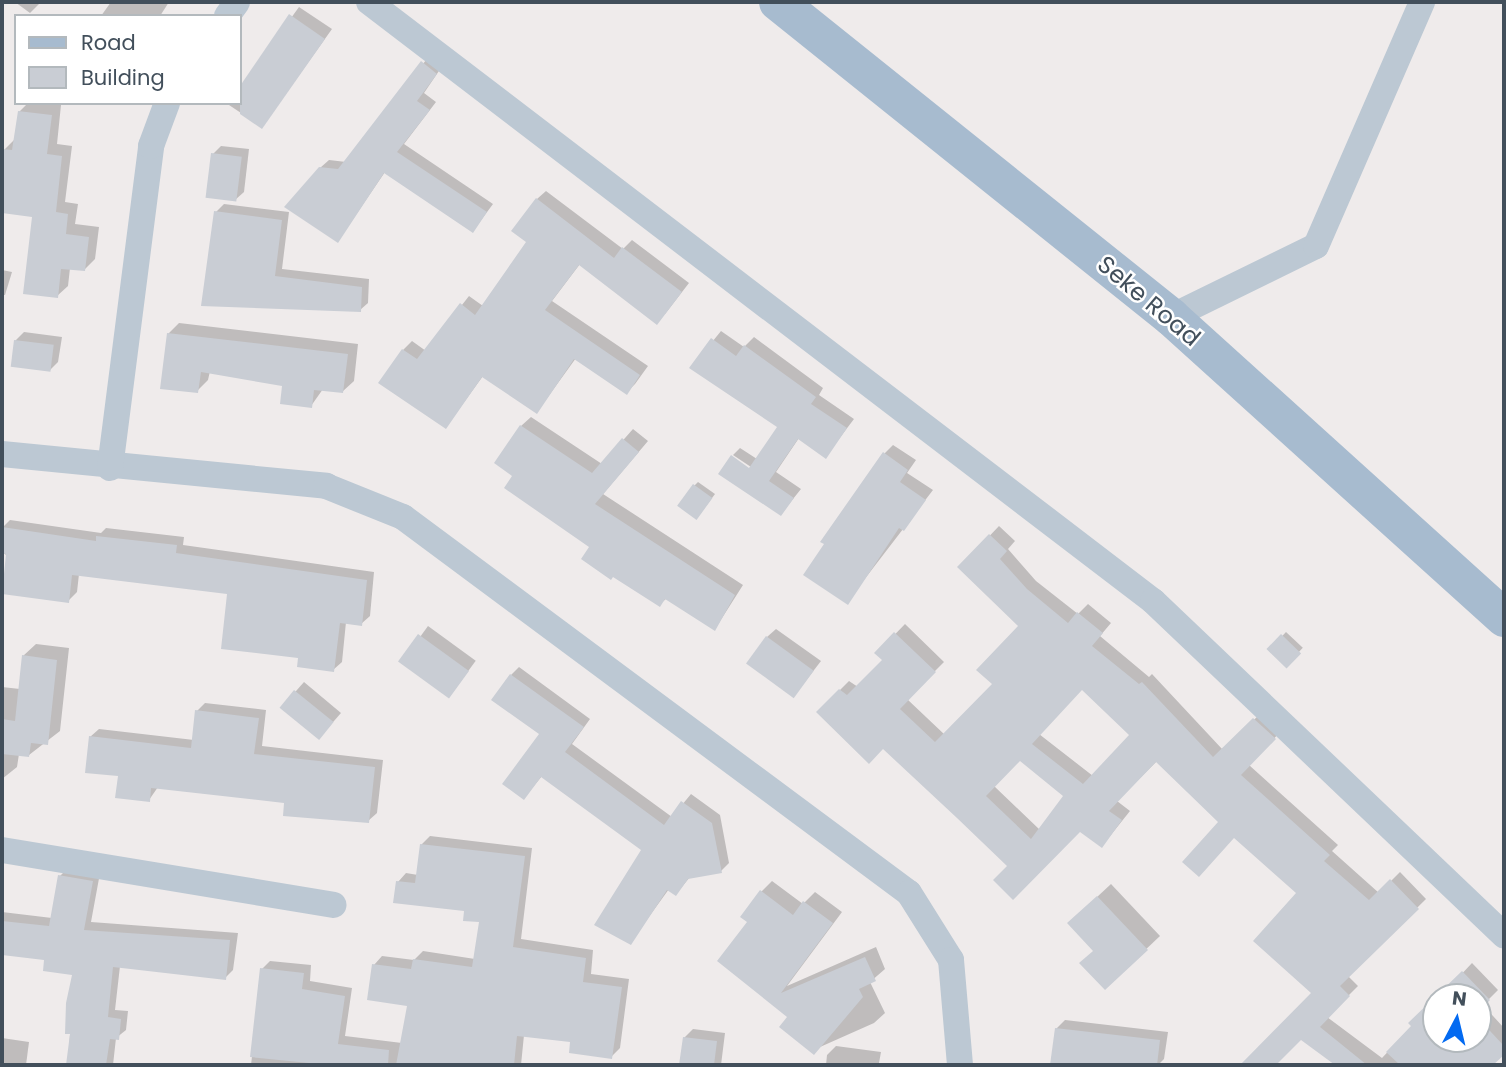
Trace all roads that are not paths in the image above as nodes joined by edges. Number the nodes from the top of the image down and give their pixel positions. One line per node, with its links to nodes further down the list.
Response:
1 (369, 2): 11 (street)
2 (778, 2): 5 (main road, Seke Road)
3 (1422, 2): 5 (street)
4 (166, 105): 7 (street)
5 (1171, 317): 8 (main road, Seke Road)
6 (2, 454): 7 (street)
7 (110, 467): 12 (street)
8 (1504, 618)
9 (2, 850): 10 (street)
10 (333, 905)
11 (1504, 935)
12 (960, 1065)

